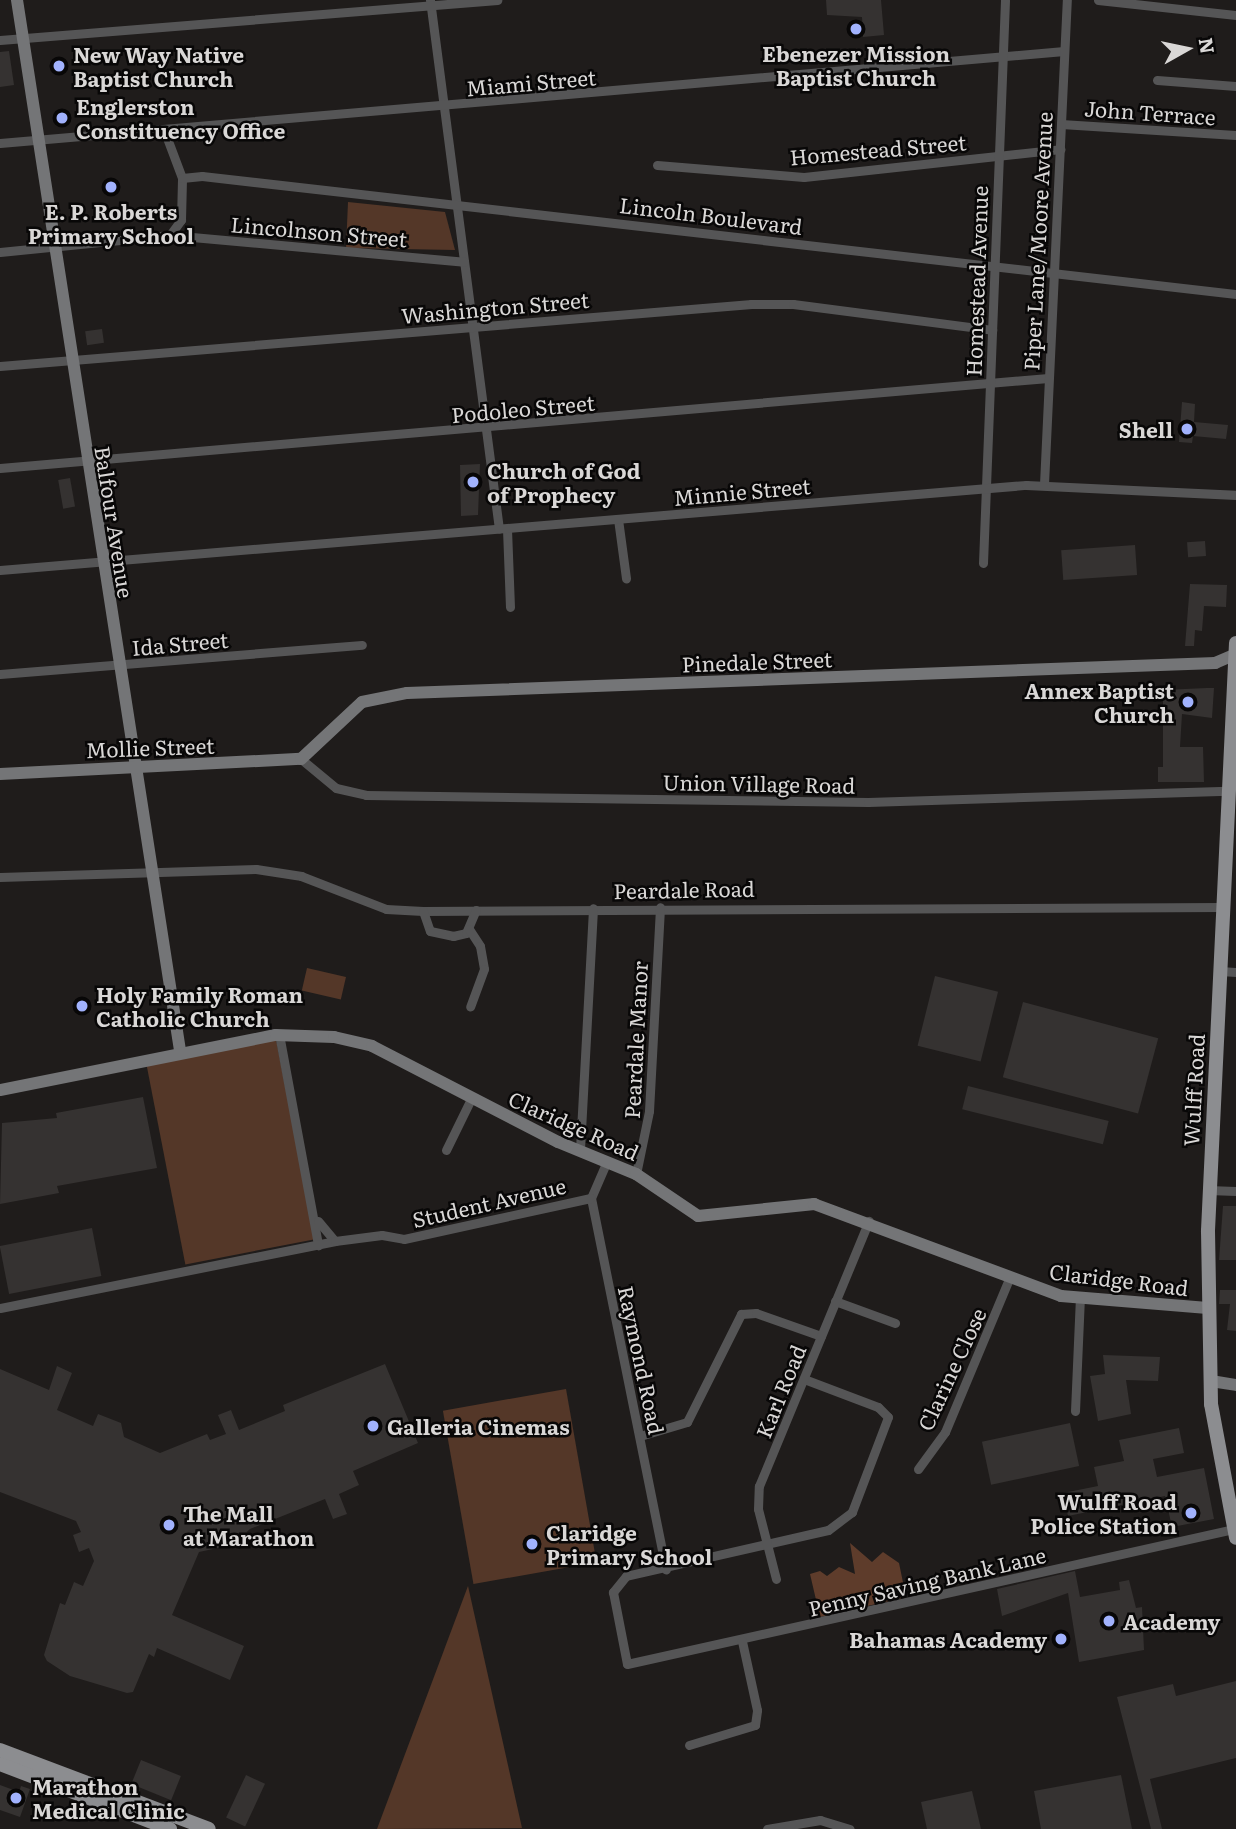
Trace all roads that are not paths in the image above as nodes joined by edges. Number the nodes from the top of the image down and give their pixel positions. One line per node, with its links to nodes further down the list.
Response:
1 (17, 0): 8 (street, Balfour Avenue)
2 (497, 0): 6 (street)
3 (1005, 0): 11 (street, Homestead Avenue)
4 (1067, 0): 10 (street, Piper Lane/Moore Avenue)
5 (1098, 0): 7 (street)
6 (431, 3): 8 (street); 14 (street)
7 (1236, 15)
8 (22, 38): 9 (street); 18 (street, Balfour Avenue)
9 (0, 40)
10 (1064, 51): 11 (street, Miami Street); 15 (street, Piper Lane/Moore Avenue)
11 (1002, 55): 14 (street, Miami Street); 21 (street, Homestead Avenue)
12 (1157, 80): 13 (street)
13 (1236, 86)
14 (445, 107): 16 (street, Miami Street); 24 (street)
15 (1061, 124): 17 (street, John Terrace); 20 (street, Piper Lane/Moore Avenue)
16 (164, 130): 18 (street, Miami Street); 23 (street)
17 (1236, 135)
18 (39, 139): 19 (street, Miami Street); 26 (street, Balfour Avenue)
19 (0, 143)
20 (1060, 149): 21 (street, Homestead Street); 30 (street, Piper Lane/Moore Avenue)
21 (999, 156): 22 (street, Homestead Street); 29 (street, Homestead Avenue)
22 (657, 165)
23 (182, 178): 24 (street, Lincoln Boulevard); 25 (street)
24 (456, 202): 28 (street); 29 (street, Lincoln Boulevard)
25 (170, 235): 26 (street); 28 (street, Lincolnson Street)
26 (54, 248): 27 (street); 34 (street, Balfour Avenue)
27 (0, 253)
28 (464, 262): 32 (street)
29 (993, 267): 30 (street, Lincoln Boulevard); 33 (street, Homestead Avenue)
30 (1054, 275): 31 (street, Lincoln Boulevard); 36 (street, Piper Lane/Moore Avenue)
31 (1236, 294)
32 (474, 326): 33 (street, Washington Street); 34 (street, Washington Street); 38 (street)
33 (992, 330): 37 (street, Homestead Avenue)
34 (70, 361): 35 (street, Washington Street); 39 (street, Balfour Avenue)
35 (0, 366)
36 (1048, 378): 37 (street, Podoleo Street); 41 (street, Piper Lane/Moore Avenue)
37 (990, 383): 38 (street, Podoleo Street); 42 (street, Homestead Avenue)
38 (486, 429): 39 (street, Podoleo Street); 45 (street)
39 (85, 463): 40 (street, Podoleo Street); 46 (street, Balfour Avenue)
40 (0, 468)
41 (1044, 484): 42 (street, Minnie Street); 43 (street, Minnie Street)
42 (987, 488): 44 (street, Minnie Street); 47 (street, Homestead Avenue)
43 (1236, 495)
44 (618, 519): 45 (street, Minnie Street); 49 (street)
45 (503, 529): 46 (street, Minnie Street); 50 (street)
46 (102, 562): 48 (street, Minnie Street); 54 (street, Balfour Avenue)
47 (984, 563)
48 (0, 570)
49 (625, 578)
50 (510, 607)
51 (1236, 643): 53 (main road, Wulff Road)
52 (362, 645): 54 (street, Ida Street)
53 (1236, 654): 56 (street, Pinedale Street); 59 (main road, Wulff Road)
54 (119, 666): 55 (street, Ida Street); 57 (street, Balfour Avenue)
55 (0, 674)
56 (301, 759): 57 (street, Mollie Street); 59 (street, Union Village Road)
57 (134, 765): 58 (street, Mollie Street); 60 (street, Balfour Avenue)
58 (0, 774)
59 (1228, 791): 63 (main road, Wulff Road)
60 (153, 868): 61 (street, Peardale Road); 66 (street, Peardale Road); 72 (street, Balfour Avenue)
61 (0, 877)
62 (660, 907): 63 (street, Peardale Road); 64 (street, Peardale Road); 78 (street, Peardale Manor)
63 (1223, 907): 68 (main road, Wulff Road)
64 (593, 908): 65 (street, Peardale Road); 75 (street)
65 (476, 910): 66 (street, Peardale Road); 67 (street)
66 (423, 911): 67 (street)
67 (470, 929): 70 (street)
68 (1220, 971): 69 (street); 79 (main road, Wulff Road)
69 (1236, 972)
70 (470, 1007)
71 (279, 1034): 72 (street, Claridge Road); 74 (street, Claridge Road); 82 (street)
72 (180, 1050): 73 (street, Claridge Road)
73 (0, 1090)
74 (471, 1099): 75 (street, Claridge Road); 76 (street)
75 (580, 1149): 77 (street, Claridge Road)
76 (446, 1150)
77 (607, 1161): 78 (street, Claridge Road); 81 (street)
78 (636, 1174): 83 (street, Claridge Road)
79 (1208, 1190): 80 (street); 90 (main road, Wulff Road)
80 (1236, 1191)
81 (591, 1198): 84 (street, Student Avenue); 97 (street, Raymond Road)
82 (318, 1221): 84 (street); 85 (street)
83 (869, 1221): 86 (street, Claridge Road); 88 (street, Karl Road)
84 (335, 1241): 85 (street, Student Avenue)
85 (318, 1245): 89 (street, Student Avenue)
86 (1009, 1279): 87 (street, Claridge Road); 98 (street, Clarine Close)
87 (1080, 1298): 90 (street, Claridge Road); 96 (street)
88 (835, 1301): 91 (street); 92 (street, Karl Road)
89 (0, 1308)
90 (1208, 1308): 94 (main road, Wulff Road)
91 (895, 1324)
92 (821, 1336): 93 (street, Karl Road); 97 (street)
93 (804, 1379): 100 (street, Karl Road); 100 (street)
94 (1211, 1381): 95 (street); 99 (main road, Wulff Road)
95 (1236, 1385)
96 (1075, 1411)
97 (640, 1437): 101 (street, Raymond Road)
98 (918, 1469)
99 (1235, 1533): 103 (street, Penny Saving Bank Lane)
100 (768, 1546): 101 (street); 102 (street, Karl Road)
101 (666, 1569): 103 (street, Penny Saving Bank Lane)
102 (776, 1579)
103 (742, 1640): 104 (street)
104 (689, 1745)
105 (0, 1750): 108 (main road)
106 (0, 1764): 107 (main road)
107 (170, 1829)
108 (209, 1829)
109 (767, 1829): 110 (street)
110 (850, 1829)

